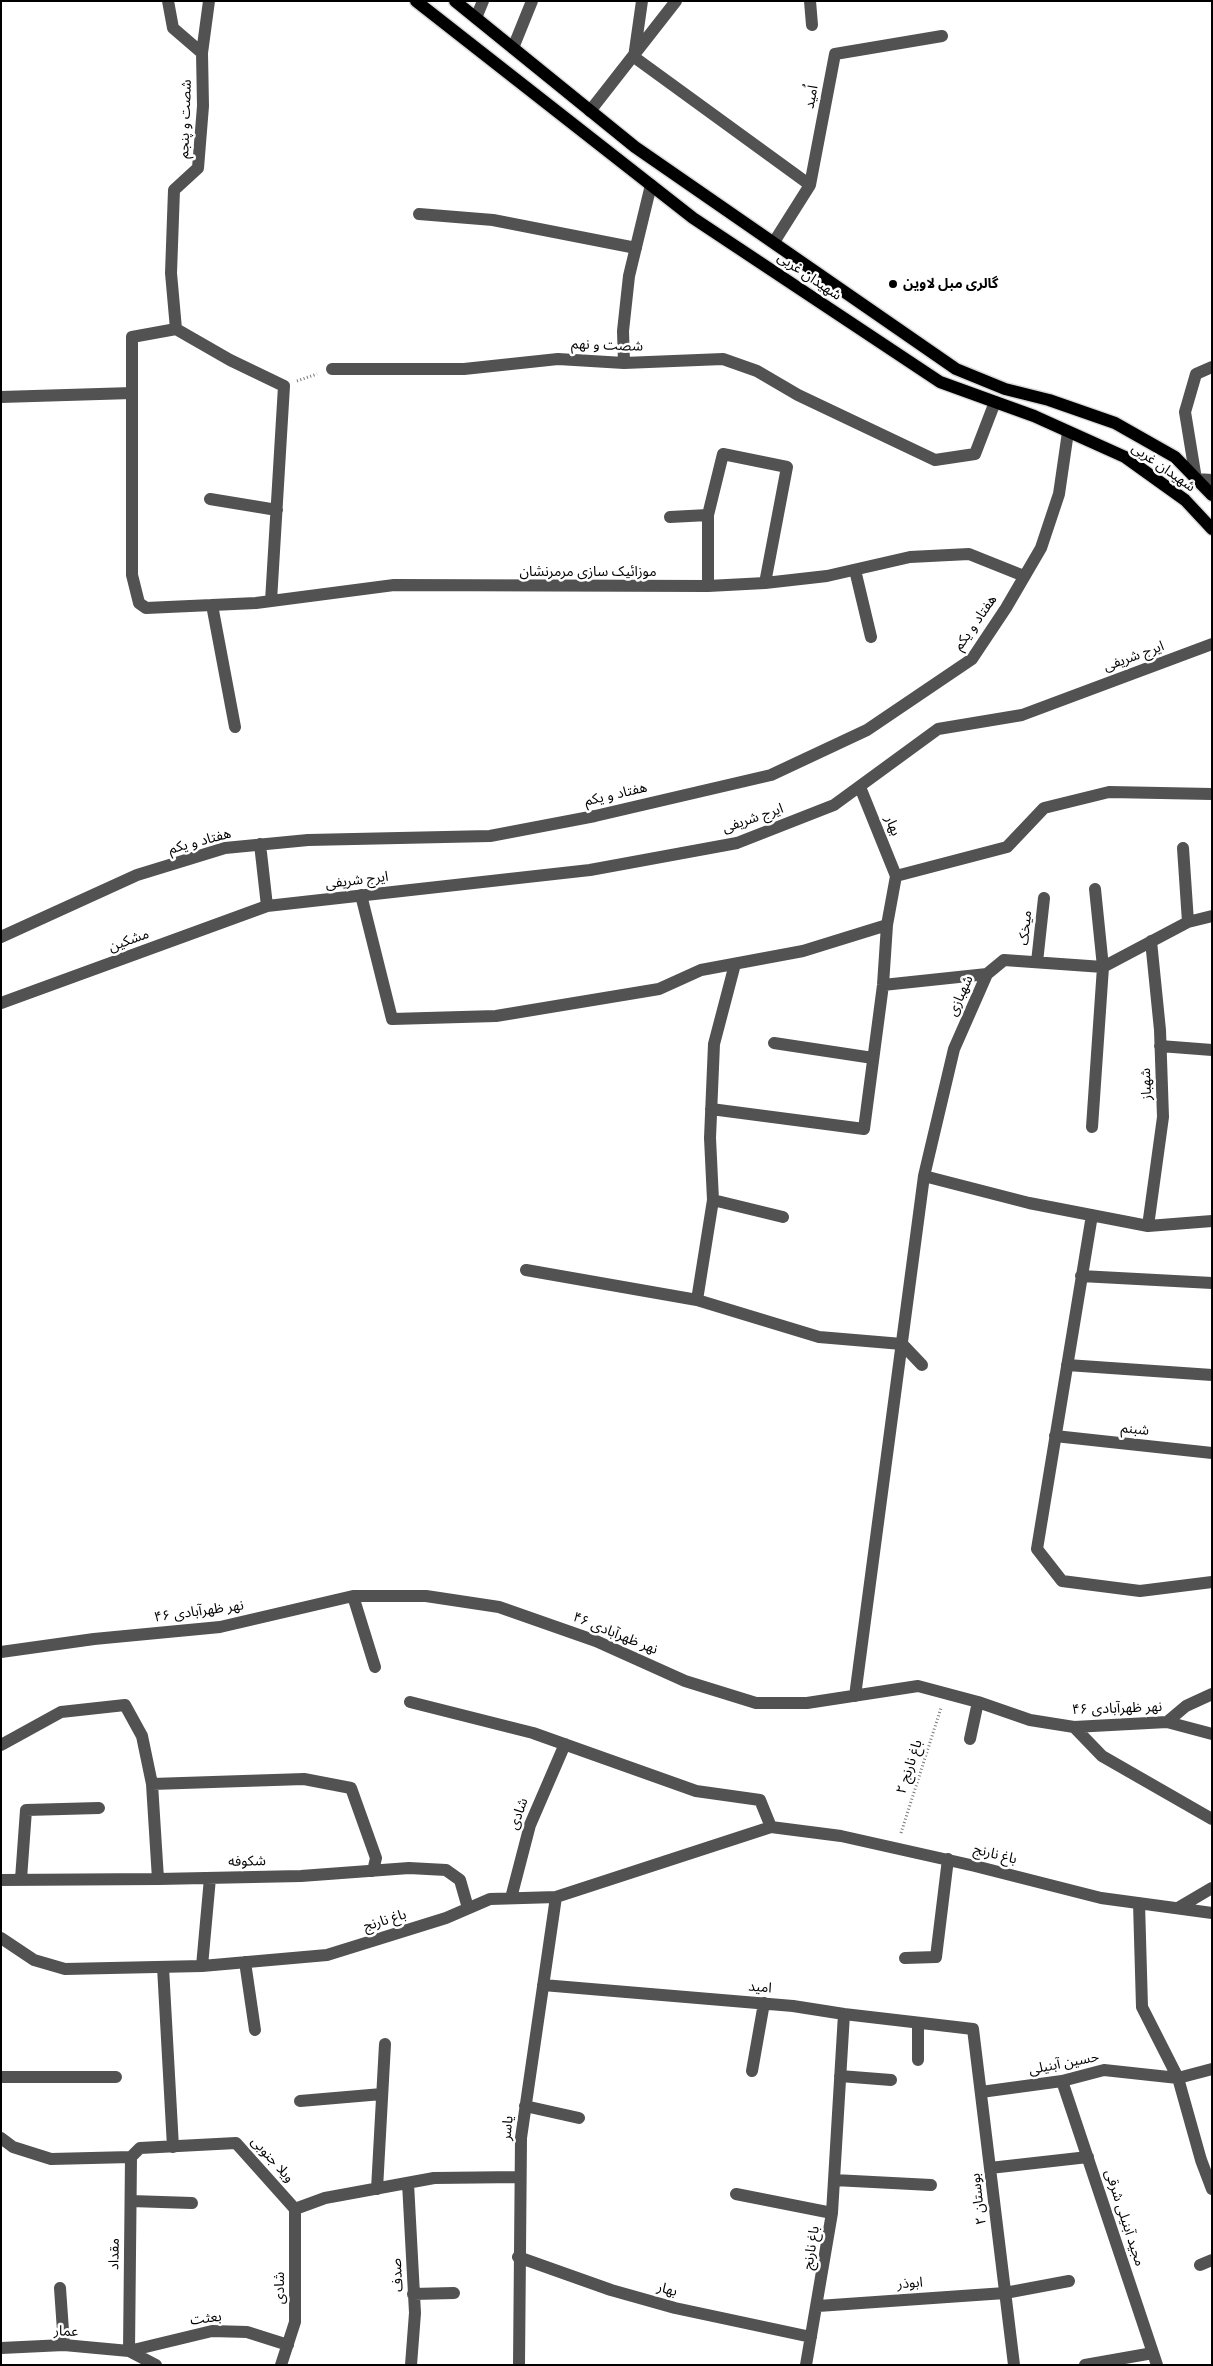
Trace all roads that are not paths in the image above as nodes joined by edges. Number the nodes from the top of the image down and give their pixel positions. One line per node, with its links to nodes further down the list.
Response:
1 (168, 1): 14 (street)
2 (208, 1): 14 (street, شصت و پنجم)
3 (416, 1): 17 (main road, شهیدان غربی)
4 (455, 1): 10 (main road, شهیدان غربی)
5 (483, 1): 10 (street)
6 (532, 1): 13 (street)
7 (642, 1): 15 (street)
8 (676, 1): 15 (street)
9 (810, 1): 11 (street)
10 (476, 18): 13 (main road, شهیدان غربی)
11 (812, 25)
12 (942, 36): 18 (street, اُمید)
13 (513, 48): 16 (main road, شهیدان غربی)
14 (202, 53): 22 (street, شصت و پنجم)
15 (634, 57): 16 (street); 18 (street)
16 (590, 111): 20 (main road, شهیدان غربی)
17 (652, 185): 21 (street); 28 (main road, شهیدان غربی)
18 (810, 185): 20 (street, اُمید)
19 (419, 214): 21 (street)
20 (774, 242): 30 (main road, شهیدان غربی)
21 (636, 248): 23 (street)
22 (176, 330): 26 (street); 34 (street)
23 (624, 363): 25 (street, شصت و نهم); 28 (street, شصت و نهم)
24 (1212, 367): 30 (street)
25 (332, 369)
26 (132, 393): 27 (street); 43 (street, موزائیک سازی مرمرنشان)
27 (1, 397)
28 (995, 402): 29 (main road, شهیدان غربی)
29 (1068, 432): 37 (main road, شهیدان غربی); 39 (street, هفتاد و یکم)
30 (1196, 479): 31 (street); 32 (main road, شهیدان غربی)
31 (1212, 480)
32 (1212, 496)
33 (210, 499): 34 (street)
34 (277, 510): 42 (street)
35 (708, 515): 36 (street); 40 (street); 41 (street)
36 (670, 517)
37 (1212, 528)
38 (854, 570): 39 (street, موزائیک سازی مرمرنشان); 40 (street, موزائیک سازی مرمرنشان); 44 (street)
39 (1024, 576): 49 (street, هفتاد و یکم)
40 (765, 583): 41 (street, موزائیک سازی مرمرنشان)
41 (708, 586): 42 (street, موزائیک سازی مرمرنشان)
42 (271, 601): 43 (street, موزائیک سازی مرمرنشان)
43 (212, 605): 46 (street)
44 (871, 637)
45 (1212, 644): 47 (street, ایرج شریفی)
46 (234, 727)
47 (860, 787): 51 (street, بهار); 53 (street, ایرج شریفی)
48 (1212, 794): 51 (street)
49 (260, 844): 55 (street); 59 (street, هفتاد و یکم)
50 (1183, 848): 57 (street)
51 (896, 876): 58 (street)
52 (1095, 889): 63 (street)
53 (361, 895): 55 (street, ایرج شریفی); 62 (street)
54 (1044, 898): 61 (street, میخک)
55 (267, 906): 66 (street, مشکین)
56 (1212, 916): 57 (street)
57 (1188, 922): 60 (street)
58 (887, 925): 62 (street); 65 (street)
59 (1, 937)
60 (1151, 941): 63 (street); 68 (street, شهباز)
61 (1037, 962): 63 (street, شهبازی); 64 (street, شهبازی)
62 (735, 964): 71 (street)
63 (1102, 967): 72 (street)
64 (987, 974): 65 (street); 73 (street, شهبازی)
65 (883, 985): 70 (street)
66 (1, 1003)
67 (774, 1043): 70 (street)
68 (1160, 1046): 69 (street); 78 (street, شهباز)
69 (1212, 1050)
70 (873, 1058): 71 (street)
71 (711, 1109): 74 (street)
72 (1092, 1127)
73 (924, 1176): 75 (street); 83 (street, شهبازی)
74 (713, 1200): 76 (street); 82 (street)
75 (1092, 1215): 78 (street); 80 (street)
76 (783, 1216)
77 (1212, 1221): 78 (street)
78 (1148, 1226)
79 (526, 1270): 82 (street)
80 (1082, 1276): 81 (street); 85 (street)
81 (1212, 1283)
82 (697, 1300): 83 (street)
83 (902, 1344): 84 (street); 94 (street, شهبازی)
84 (922, 1365)
85 (1067, 1365): 86 (street); 87 (street)
86 (1212, 1374)
87 (1056, 1436): 88 (street, شبنم); 89 (street)
88 (1212, 1453)
89 (1212, 1582)
90 (353, 1596): 91 (street, نهر ظهرآبادی ۴۶); 92 (street); 94 (street, نهر ظهرآبادی ۴۶)
91 (1, 1652)
92 (375, 1667)
93 (1212, 1694): 97 (street)
94 (855, 1696): 96 (street, نهر ظهرآبادی ۴۶)
95 (410, 1702): 101 (street)
96 (978, 1702): 98 (street, نهر ظهرآبادی ۴۶); 100 (street)
97 (1167, 1722): 98 (street, نهر ظهرآبادی ۴۶); 99 (street, نهر ظهرآبادی ۴۶)
98 (1074, 1727): 105 (street)
99 (1212, 1734)
100 (970, 1740)
101 (565, 1744): 106 (street); 115 (street, شادی)
102 (1, 1745): 103 (street)
103 (152, 1784): 108 (street); 111 (street)
104 (99, 1808): 110 (street)
105 (1212, 1819)
106 (771, 1827): 107 (street, باغ نارنج); 114 (street, باغ نارنج)
107 (948, 1860): 116 (street, باغ نارنج); 121 (street)
108 (373, 1871): 109 (street, شکوفه); 117 (street, شکوفه)
109 (210, 1878): 111 (street, شکوفه); 123 (street)
110 (20, 1879): 111 (street, شکوفه); 112 (street, شکوفه)
111 (158, 1879)
112 (1, 1880)
113 (1212, 1888): 118 (street)
114 (556, 1896): 115 (street, باغ نارنج); 125 (street, یاسر)
115 (511, 1898): 117 (street, باغ نارنج)
116 (1140, 1903): 118 (street, باغ نارنج); 138 (street)
117 (468, 1908): 122 (street, باغ نارنج)
118 (1178, 1908): 119 (street, باغ نارنج)
119 (1212, 1913)
120 (1, 1938): 124 (street, باغ نارنج)
121 (905, 1958)
122 (246, 1962): 123 (street, باغ نارنج); 130 (street)
123 (202, 1966): 124 (street, باغ نارنج)
124 (163, 1967): 147 (street)
125 (543, 1985): 126 (street, امید); 144 (street, یاسر)
126 (764, 2003): 127 (street, امید); 134 (street)
127 (844, 2014): 128 (street, امید); 135 (street, باغ نارنج)
128 (918, 2023): 129 (street, امید); 132 (street)
129 (973, 2029): 141 (street, بوستان ۲)
130 (255, 2030)
131 (385, 2044): 142 (street)
132 (918, 2060)
133 (1212, 2069): 138 (street, حسین آبنیلی)
134 (752, 2072)
135 (840, 2076): 139 (street); 153 (street, باغ نارنج)
136 (1, 2077): 137 (street)
137 (116, 2077)
138 (1178, 2078): 140 (street, حسین آبنیلی); 150 (street)
139 (891, 2080)
140 (1062, 2081): 141 (street, حسین آبنیلی); 149 (street, مجید آبنیلی شرقی)
141 (981, 2092): 151 (street, بوستان ۲)
142 (382, 2094): 143 (street); 156 (street)
143 (300, 2101)
144 (526, 2106): 145 (street); 152 (street, یاسر)
145 (579, 2118)
146 (1, 2138): 148 (street, ویلا جنوبی)
147 (173, 2147): 148 (street, ویلا جنوبی); 161 (street, ویلا جنوبی)
148 (131, 2157): 159 (street, مقداد)
149 (1088, 2157): 151 (street); 175 (street, مجید آبنیلی شرقی)
150 (1206, 2157): 157 (street)
151 (990, 2168): 167 (street, بوستان ۲)
152 (520, 2177): 154 (street); 163 (street, یاسر)
153 (834, 2180): 155 (street); 162 (street, باغ نارنج)
154 (408, 2183): 156 (street); 168 (street, صدف)
155 (931, 2185)
156 (377, 2189): 161 (street)
157 (1212, 2189)
158 (736, 2194): 162 (street)
159 (131, 2201): 160 (street); 174 (street, مقداد)
160 (192, 2203)
161 (295, 2209): 172 (street, شادی)
162 (832, 2213): 169 (street, باغ نارنج)
163 (518, 2257): 170 (street, بهار); 179 (street, یاسر)
164 (1069, 2281): 167 (street, ابوذر)
165 (60, 2288): 171 (street)
166 (454, 2293): 168 (street)
167 (1005, 2293): 169 (street, ابوذر); 181 (street, بوستان ۲)
168 (414, 2294): 178 (street, صدف)
169 (818, 2306): 170 (street, باغ نارنج)
170 (811, 2337): 180 (street, باغ نارنج)
171 (64, 2345): 173 (street, عمار); 174 (street, عمار)
172 (288, 2345): 174 (street, بعثت); 177 (street, شادی)
173 (1, 2348)
174 (129, 2351): 176 (street)
175 (1155, 2359): 182 (street)
176 (156, 2365)
177 (281, 2365)
178 (411, 2365)
179 (519, 2365)
180 (806, 2365)
181 (1014, 2365)
182 (1085, 2365)

